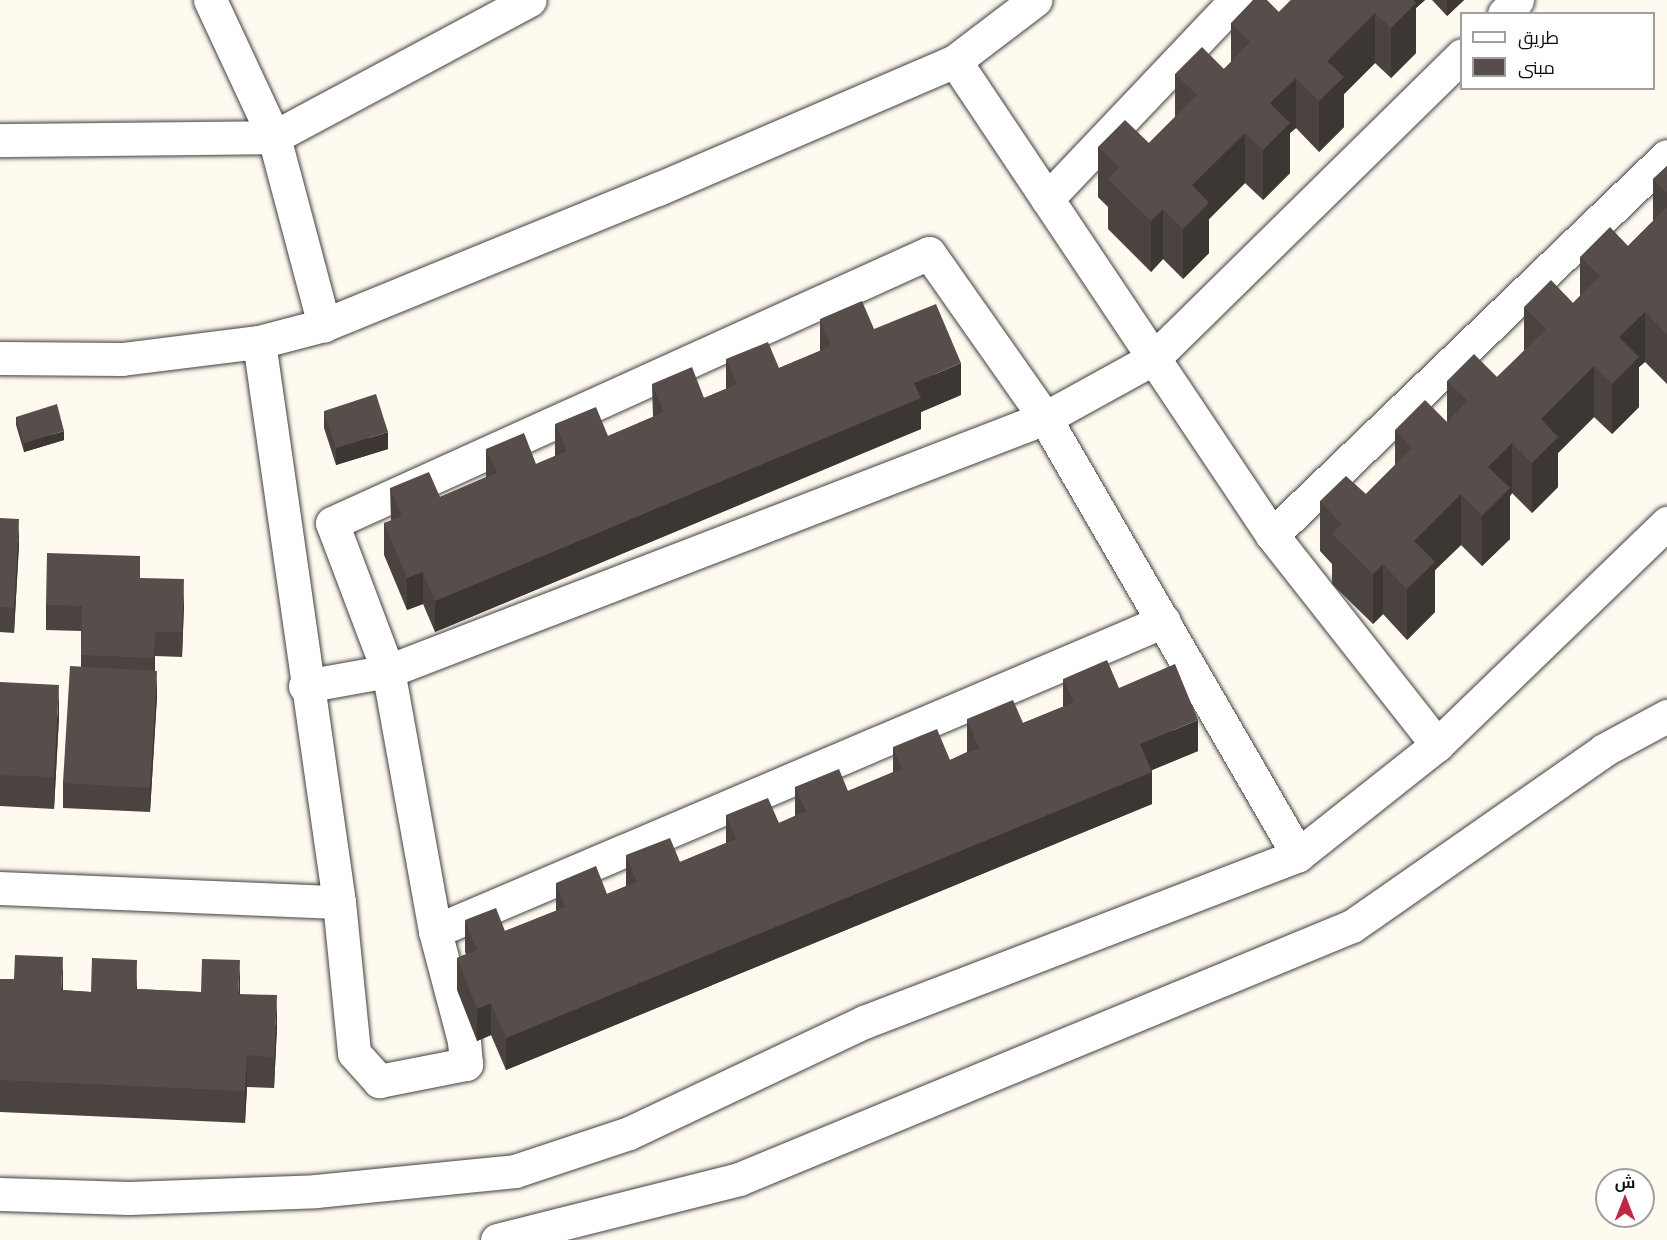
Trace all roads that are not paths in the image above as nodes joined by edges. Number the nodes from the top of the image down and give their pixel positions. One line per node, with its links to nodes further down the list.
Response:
1 (210, 0): 9 (street)
2 (530, 0): 9 (street)
3 (1035, 0): 8 (street)
4 (1236, 0): 12 (street)
5 (1517, 0): 6 (street)
6 (1506, 12)
7 (1460, 56): 16 (street)
8 (955, 61): 12 (street); 13 (street)
9 (274, 137): 10 (street); 13 (street)
10 (0, 140)
11 (1667, 156): 19 (street)
12 (1047, 199): 16 (street)
13 (324, 325): 14 (street)
14 (259, 342): 15 (street); 22 (street)
15 (0, 358)
16 (1154, 358): 17 (street); 19 (street)
17 (1045, 418): 20 (street); 21 (street); 21 (street)
18 (1667, 523): 24 (street)
19 (1272, 535): 24 (street)
20 (1164, 621): 25 (street); 28 (street)
21 (388, 671): 22 (street); 28 (street)
22 (305, 686): 27 (street)
23 (1667, 716): 30 (street)
24 (1437, 745): 25 (street)
25 (1298, 855): 29 (street)
26 (0, 888): 27 (street)
27 (339, 902): 28 (street)
28 (435, 931)
29 (0, 1194)
30 (497, 1240)

